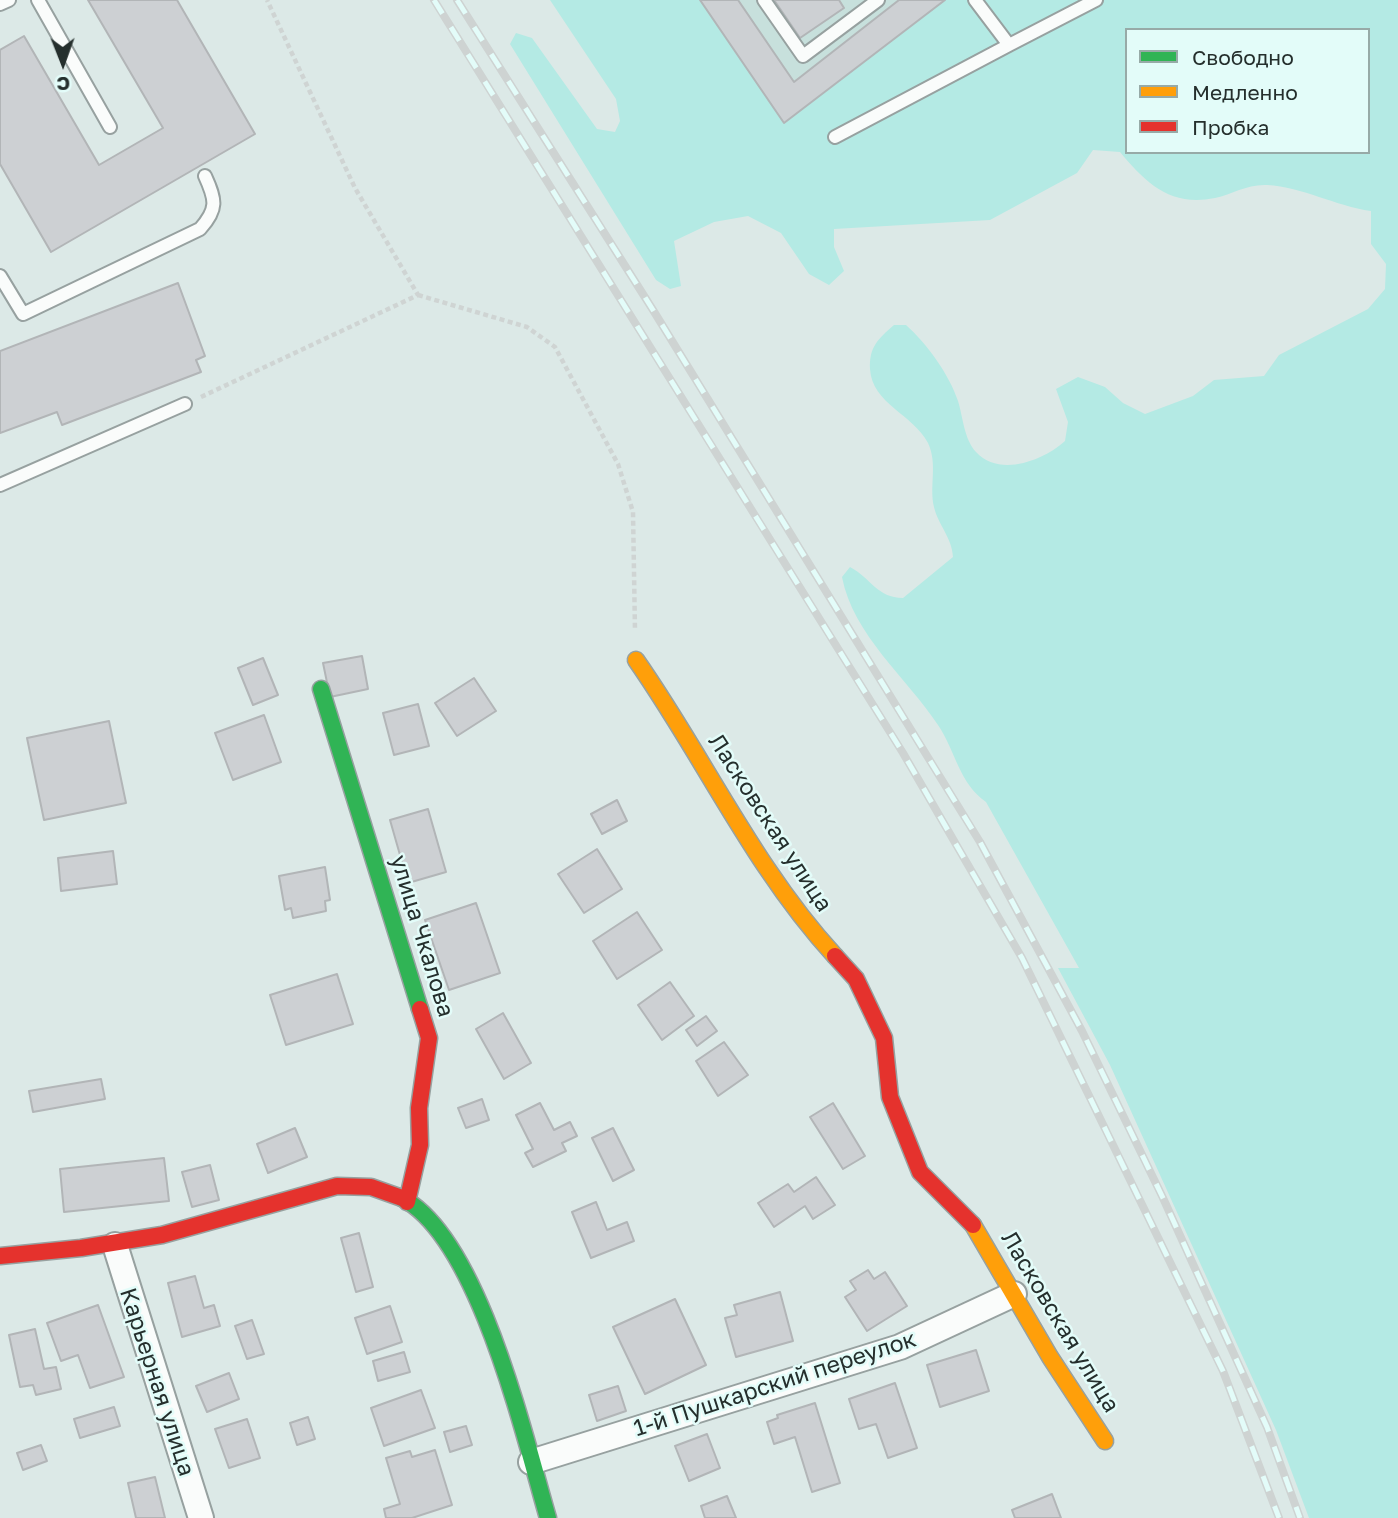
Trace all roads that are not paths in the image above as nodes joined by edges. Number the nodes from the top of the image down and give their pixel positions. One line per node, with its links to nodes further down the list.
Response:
1 (9, 0): 7 (lane)
2 (38, 0): 9 (lane)
3 (764, 0): 6 (lane)
4 (975, 0): 8 (lane)
5 (1096, 0): 8 (lane)
6 (872, 2)
7 (0, 4)
8 (1009, 45): 10 (lane)
9 (110, 127)
10 (835, 138)
11 (205, 176): 12 (lane)
12 (0, 276)
13 (185, 404): 14 (lane)
14 (0, 485)
15 (636, 660): 20 (street, Ласковская улица)
16 (321, 689): 17 (street, улица Чкалова)
17 (407, 1202): 18 (street); 22 (street)
18 (115, 1245): 19 (street); 23 (street, Карьерная улица)
19 (0, 1256)
20 (1014, 1294): 21 (street, Ласковская улица); 22 (street, 1-й Пушкарский переулок)
21 (1105, 1441)
22 (531, 1462): 24 (street)
23 (201, 1518)
24 (548, 1518)

